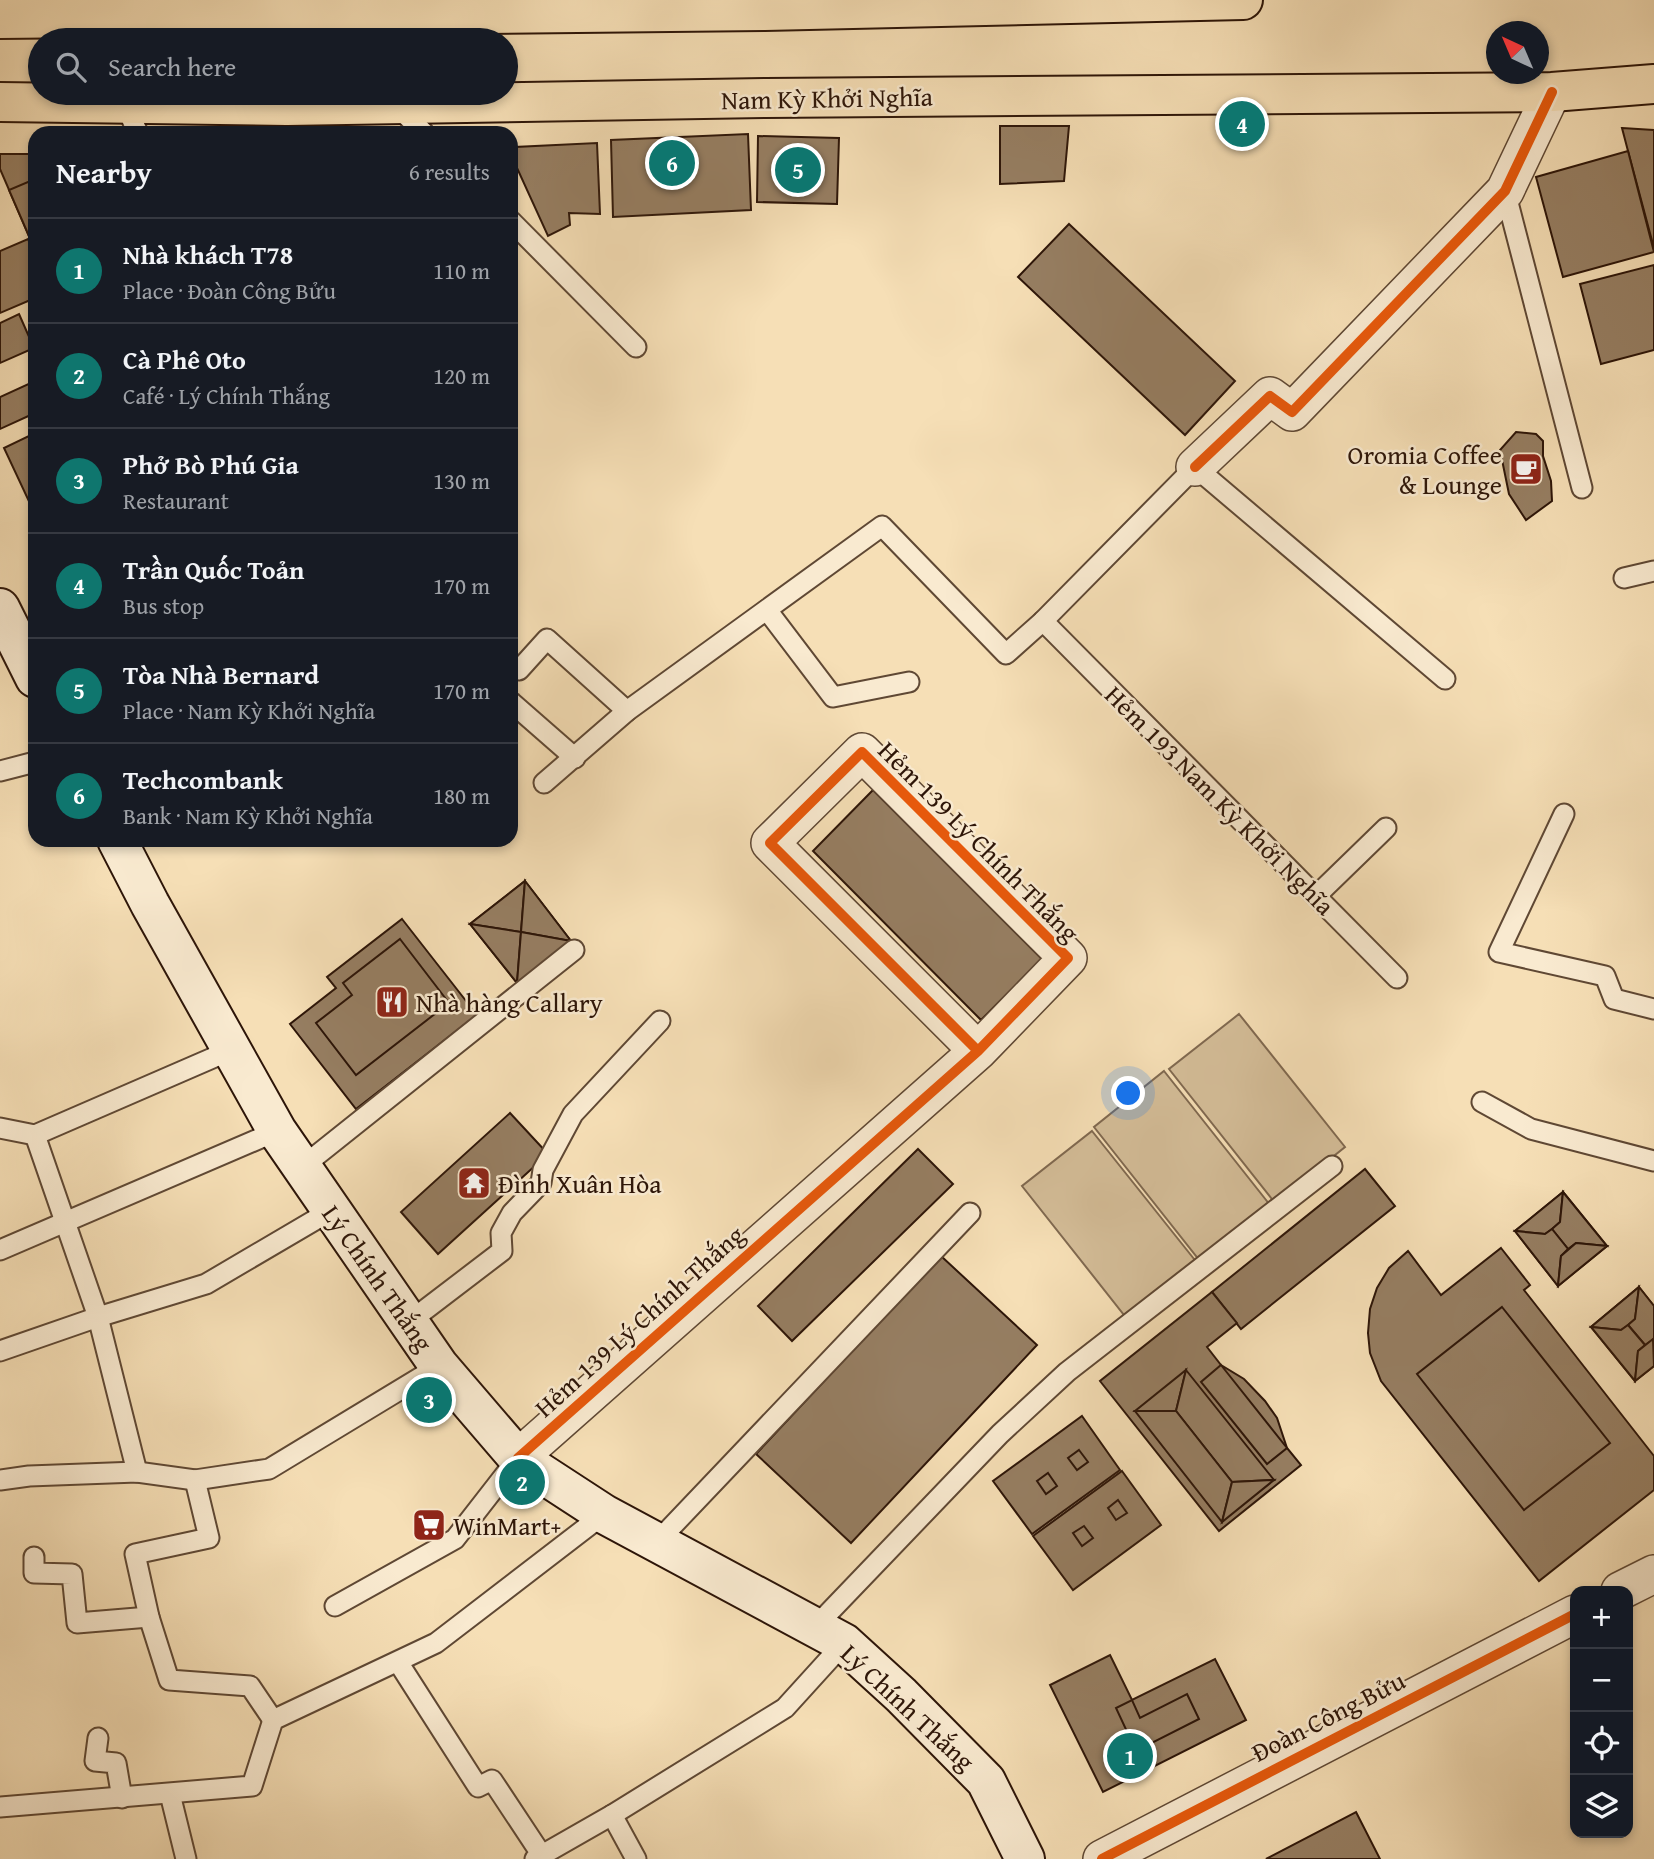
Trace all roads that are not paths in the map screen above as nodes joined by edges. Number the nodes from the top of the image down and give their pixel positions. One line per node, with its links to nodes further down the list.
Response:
1 (1243, 0): 2 (main road)
2 (883, 4): 3 (main road)
3 (242, 8): 4 (main road)
4 (0, 19)
5 (1654, 84): 6 (main road, Nam Kỳ Khởi Nghĩa)
6 (1552, 92): 8 (main road, Nam Kỳ Khởi Nghĩa); 13 (street)
7 (0, 102): 11 (main road, Nam Kỳ Khởi Nghĩa)
8 (518, 103)
9 (342, 105): 11 (main road, Nam Kỳ Khởi Nghĩa)
10 (397, 105): 12 (lane)
11 (131, 118)
12 (417, 126)
13 (1505, 191): 16 (street); 17 (lane)
14 (518, 228): 15 (lane)
15 (636, 347)
16 (1195, 467): 22 (lane); 25 (lane)
17 (1582, 488)
18 (1654, 571): 19 (lane)
19 (1624, 578)
20 (0, 608): 23 (main road)
21 (766, 610): 22 (lane); 26 (lane); 28 (lane)
22 (1043, 621): 36 (lane, Hẻm 193 Nam Kỳ Khởi Nghĩa)
23 (28, 664)
24 (519, 670): 28 (lane)
25 (1445, 679)
26 (909, 682)
27 (518, 708): 29 (lane)
28 (627, 711): 29 (lane)
29 (575, 758): 32 (lane)
30 (28, 764): 31 (lane)
31 (0, 771)
32 (544, 783)
33 (1564, 814): 39 (lane)
34 (1386, 828): 36 (lane)
35 (121, 847): 41 (main road, Lý Chính Thắng)
36 (1316, 896): 38 (lane, Hẻm 193 Nam Kỳ Khởi Nghĩa)
37 (574, 950): 49 (lane)
38 (1397, 978)
39 (1654, 1009)
40 (660, 1020): 55 (lane)
41 (231, 1050): 45 (main road, Lý Chính Thắng); 46 (lane)
42 (978, 1051): 42 (street, Hẻm 139 Lý Chính Thắng); 58 (street, Hẻm 139 Lý Chính Thắng)
43 (1482, 1102): 47 (lane)
44 (0, 1128): 46 (lane)
45 (277, 1131): 49 (main road, Lý Chính Thắng); 52 (lane)
46 (35, 1135): 52 (lane)
47 (1654, 1161)
48 (1332, 1166): 70 (lane)
49 (302, 1167): 50 (main road, Lý Chính Thắng)
50 (331, 1210): 54 (lane); 55 (main road, Lý Chính Thắng)
51 (970, 1213): 63 (lane)
52 (66, 1223): 53 (lane); 54 (lane)
53 (0, 1250)
54 (98, 1317): 56 (lane); 59 (lane)
55 (409, 1322): 57 (main road, Lý Chính Thắng)
56 (0, 1351)
57 (439, 1366): 58 (main road, Lý Chính Thắng); 61 (lane)
58 (518, 1458): 62 (main road, Lý Chính Thắng); 67 (lane)
59 (137, 1472): 60 (lane); 61 (lane)
60 (0, 1480)
61 (195, 1480): 68 (lane)
62 (604, 1514): 63 (main road, Lý Chính Thắng); 71 (lane)
63 (657, 1542): 70 (main road, Lý Chính Thắng)
64 (34, 1557): 68 (lane)
65 (1654, 1574): 66 (street)
66 (1630, 1586)
67 (335, 1606)
68 (149, 1617): 72 (lane)
69 (1570, 1617): 82 (street, Đoàn Công Bửu)
70 (830, 1635): 77 (lane); 81 (main road, Lý Chính Thắng)
71 (398, 1662): 72 (lane); 78 (lane)
72 (273, 1720): 74 (lane)
73 (98, 1738): 75 (lane)
74 (170, 1794): 75 (lane); 79 (lane)
75 (122, 1798): 76 (lane)
76 (0, 1807)
77 (612, 1815): 78 (lane); 80 (lane)
78 (538, 1857)
79 (186, 1859)
80 (636, 1859)
81 (1025, 1859)
82 (1102, 1859)

